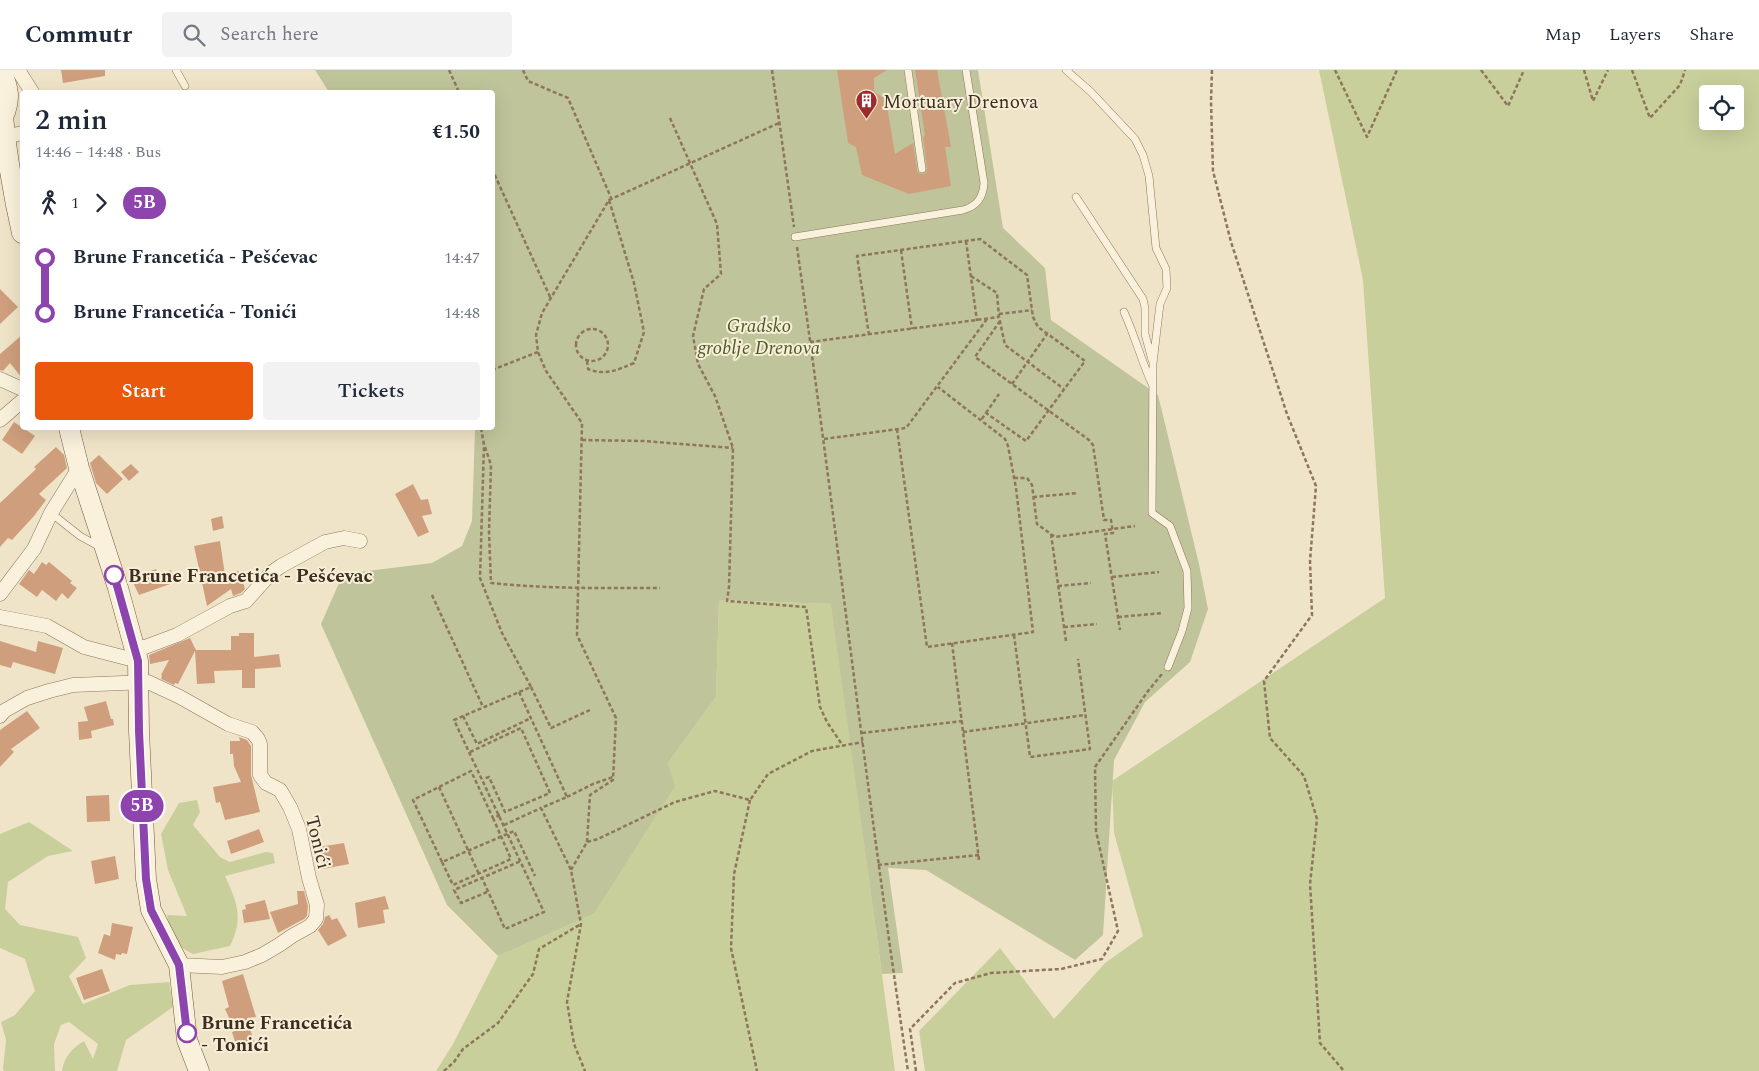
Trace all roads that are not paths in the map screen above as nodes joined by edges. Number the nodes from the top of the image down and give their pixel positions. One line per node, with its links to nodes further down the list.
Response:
1 (0, 70): 9 (street)
2 (18, 70): 8 (street)
3 (176, 70): 7 (lane)
4 (908, 70): 11 (lane)
5 (966, 70): 14 (lane)
6 (1066, 70): 16 (lane)
7 (184, 86)
8 (31, 90)
9 (2, 114): 10 (street)
10 (14, 135): 13 (street)
11 (922, 168)
12 (1076, 196): 16 (lane)
13 (20, 225)
14 (795, 237)
15 (1124, 312): 18 (lane)
16 (1153, 363): 18 (lane)
17 (0, 378): 19 (street)
18 (1153, 386): 30 (lane)
19 (20, 388)
20 (20, 404): 21 (street)
21 (0, 420)
22 (70, 430): 23 (street)
23 (79, 468): 24 (street); 26 (street)
24 (51, 513): 26 (lane); 27 (street)
25 (360, 541): 29 (street)
26 (106, 550): 29 (street)
27 (0, 594)
28 (0, 617): 29 (street)
29 (136, 655): 31 (street)
30 (1168, 667)
31 (139, 683): 32 (street); 33 (street); 33 (street, Tonići)
32 (0, 716)
33 (179, 965): 34 (street)
34 (193, 1067)

